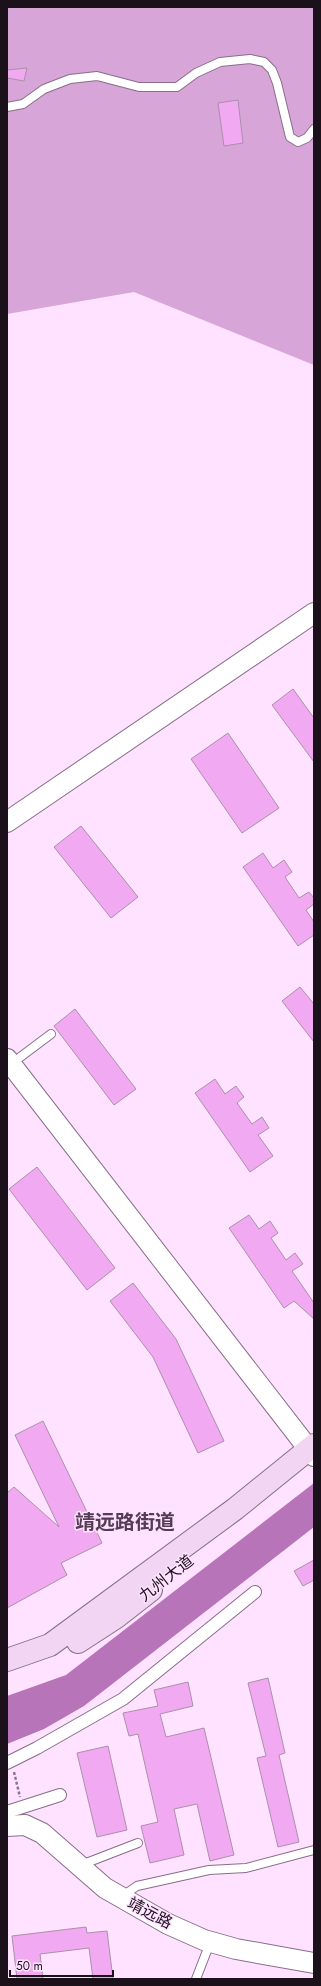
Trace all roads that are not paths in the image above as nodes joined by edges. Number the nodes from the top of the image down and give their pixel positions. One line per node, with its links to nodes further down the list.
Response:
1 (7, 107): 2 (lane)
2 (314, 129)
3 (314, 614): 4 (street)
4 (7, 822)
5 (51, 1034): 6 (lane)
6 (9, 1061): 7 (street)
7 (313, 1453): 9 (main road); 10 (main road, 九州大道)
8 (255, 1592): 11 (street)
9 (7, 1660)
10 (7, 1675)
11 (9, 1762)
12 (60, 1795): 13 (street)
13 (7, 1812)
14 (7, 1826): 17 (street, 靖远路)
15 (138, 1844): 17 (lane)
16 (314, 1850): 18 (lane)
17 (81, 1865): 18 (street, 靖远路)
18 (120, 1897): 19 (street, 靖远路)
19 (211, 1942): 20 (street, 靖远路); 21 (lane)
20 (314, 1963)
21 (196, 1979)

